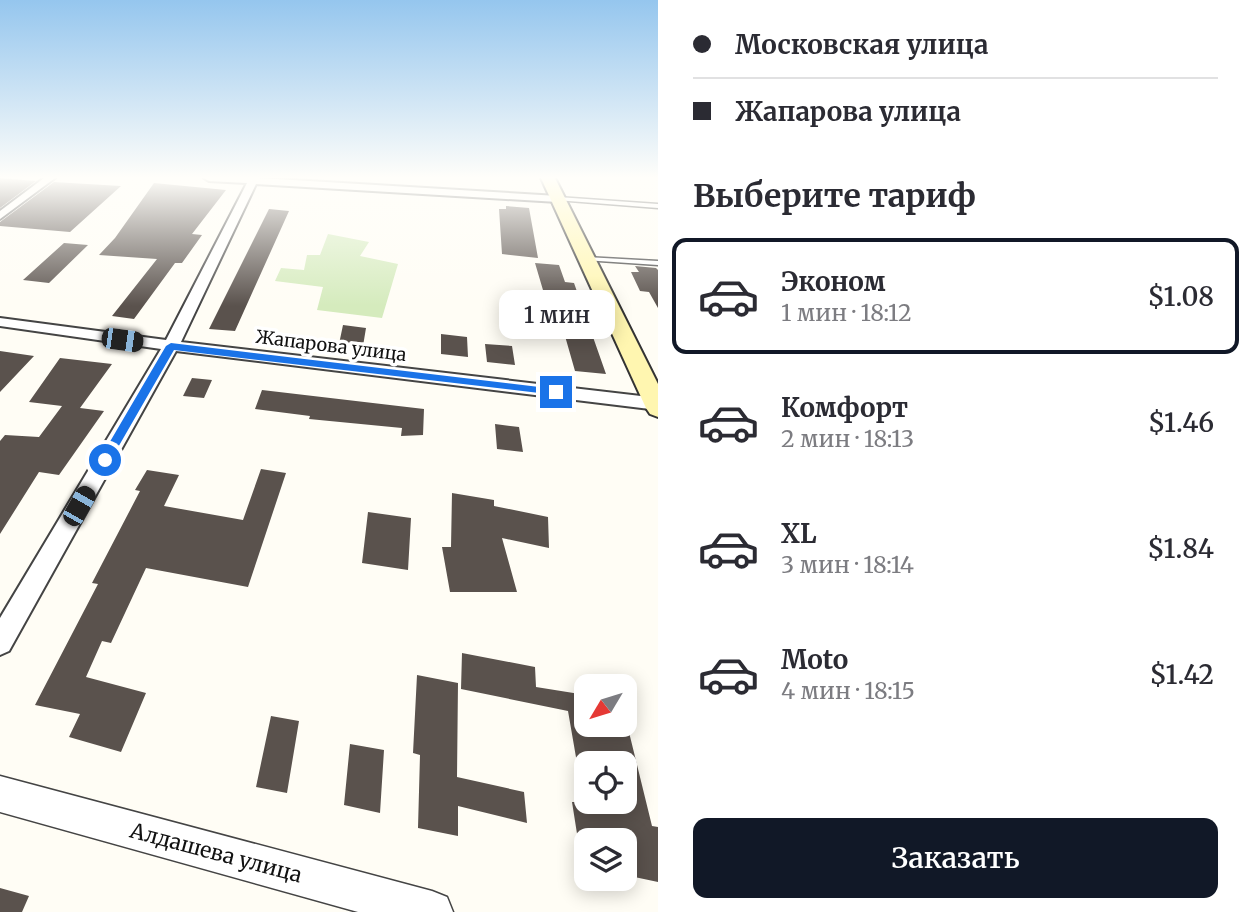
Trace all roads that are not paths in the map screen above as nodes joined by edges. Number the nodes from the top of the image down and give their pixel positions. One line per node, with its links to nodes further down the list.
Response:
1 (233, 221): 6 (street)
2 (568, 221): 3 (main road)
3 (586, 259): 4 (lane); 7 (main road)
4 (658, 263)
5 (0, 322): 6 (street, Жапарова улица)
6 (171, 346): 7 (street, Жапарова улица); 8 (street)
7 (657, 405)
8 (0, 642)
9 (0, 794): 10 (street, Алдашева улица)
10 (432, 912)

